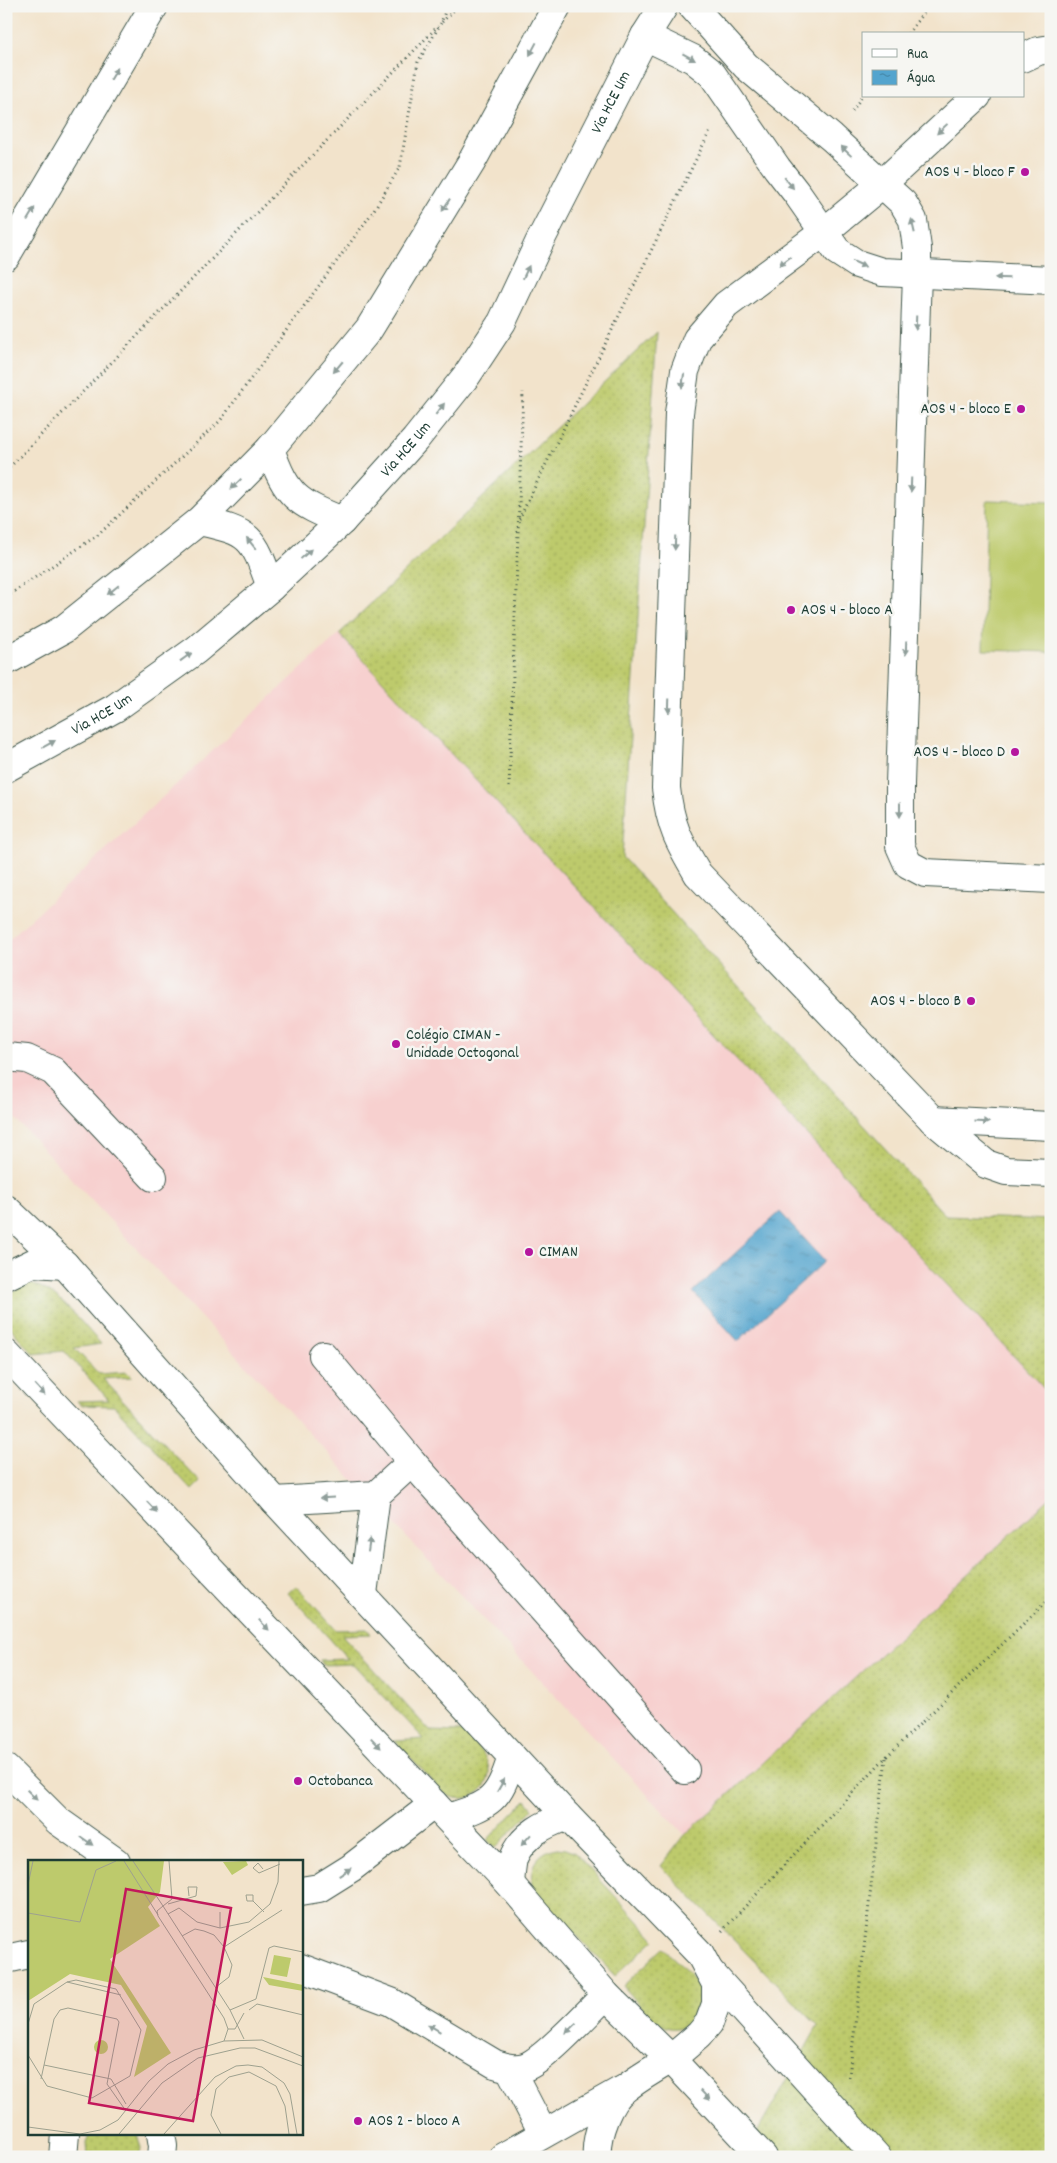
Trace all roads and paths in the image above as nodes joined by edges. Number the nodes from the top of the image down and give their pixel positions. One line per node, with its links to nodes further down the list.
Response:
1 (154, 6): 17 (street, one-way to 1)
2 (446, 6): 8 (path)
3 (458, 6): 8 (path)
4 (556, 6): 21 (street, one-way to 21)
5 (664, 6): 10 (street, Via HCE Um)
6 (692, 6): 15 (street, one-way to 6)
7 (928, 6): 9 (path)
8 (441, 23): 22 (path); 27 (path)
9 (909, 32)
10 (645, 36): 13 (street, one-way to 13); 24 (street, Via HCE Um, one-way to 10)
11 (1051, 49): 12 (street)
12 (1024, 58)
13 (728, 95): 16 (street, one-way to 16); 23 (path)
14 (975, 98): 15 (street, one-way to 15)
15 (882, 184): 16 (street); 18 (street, one-way to 15)
16 (824, 232): 18 (street, one-way to 18); 33 (street, one-way to 33)
17 (6, 256)
18 (917, 274): 19 (street, one-way to 18); 31 (street, one-way to 31)
19 (1051, 280)
20 (523, 392): 23 (path)
21 (270, 449): 24 (street); 25 (street, one-way to 25)
22 (6, 471)
23 (519, 519): 30 (path)
24 (342, 520): 26 (street, Via HCE Um, one-way to 24)
25 (199, 521): 26 (street, one-way to 25); 28 (street, one-way to 28)
26 (270, 587): 29 (street, Via HCE Um, one-way to 26)
27 (6, 597)
28 (6, 661)
29 (6, 768)
30 (509, 788)
31 (1051, 879)
32 (6, 1057): 36 (street)
33 (933, 1120): 34 (street, one-way to 34); 35 (street)
34 (1051, 1126)
35 (1051, 1173)
36 (153, 1177)
37 (6, 1209): 38 (street)
38 (65, 1265): 39 (street); 44 (street)
39 (6, 1276)
40 (7, 1355): 51 (street, one-way to 51)
41 (323, 1355): 42 (street)
42 (412, 1462): 43 (street); 50 (street)
43 (376, 1495): 44 (street, one-way to 44); 45 (street, one-way to 43)
44 (275, 1501): 45 (street)
45 (363, 1594): 47 (street)
46 (1051, 1597): 48 (path)
47 (512, 1756): 51 (street, one-way to 47); 52 (street)
48 (886, 1757): 58 (path); 64 (path)
49 (6, 1769): 53 (street, one-way to 53)
50 (684, 1770)
51 (441, 1811): 54 (street); 55 (street, one-way to 51)
52 (567, 1816): 54 (street, one-way to 54); 58 (street)
53 (113, 1860)
54 (510, 1884): 60 (street)
55 (302, 1891)
56 (28, 1954): 57 (street)
57 (6, 1959)
58 (704, 1962): 61 (street); 64 (street)
59 (302, 1968): 62 (street, one-way to 59)
60 (606, 1994): 61 (street); 62 (street, one-way to 62)
61 (672, 2059): 63 (street); 72 (street, one-way to 72)
62 (510, 2069): 65 (street)
63 (624, 2089): 65 (street); 71 (street)
64 (850, 2126): 73 (street)
65 (543, 2133): 70 (street)
66 (65, 2136): 68 (street)
67 (161, 2136): 69 (street)
68 (63, 2157)
69 (162, 2157)
70 (503, 2157)
71 (598, 2157)
72 (763, 2157)
73 (877, 2157)

